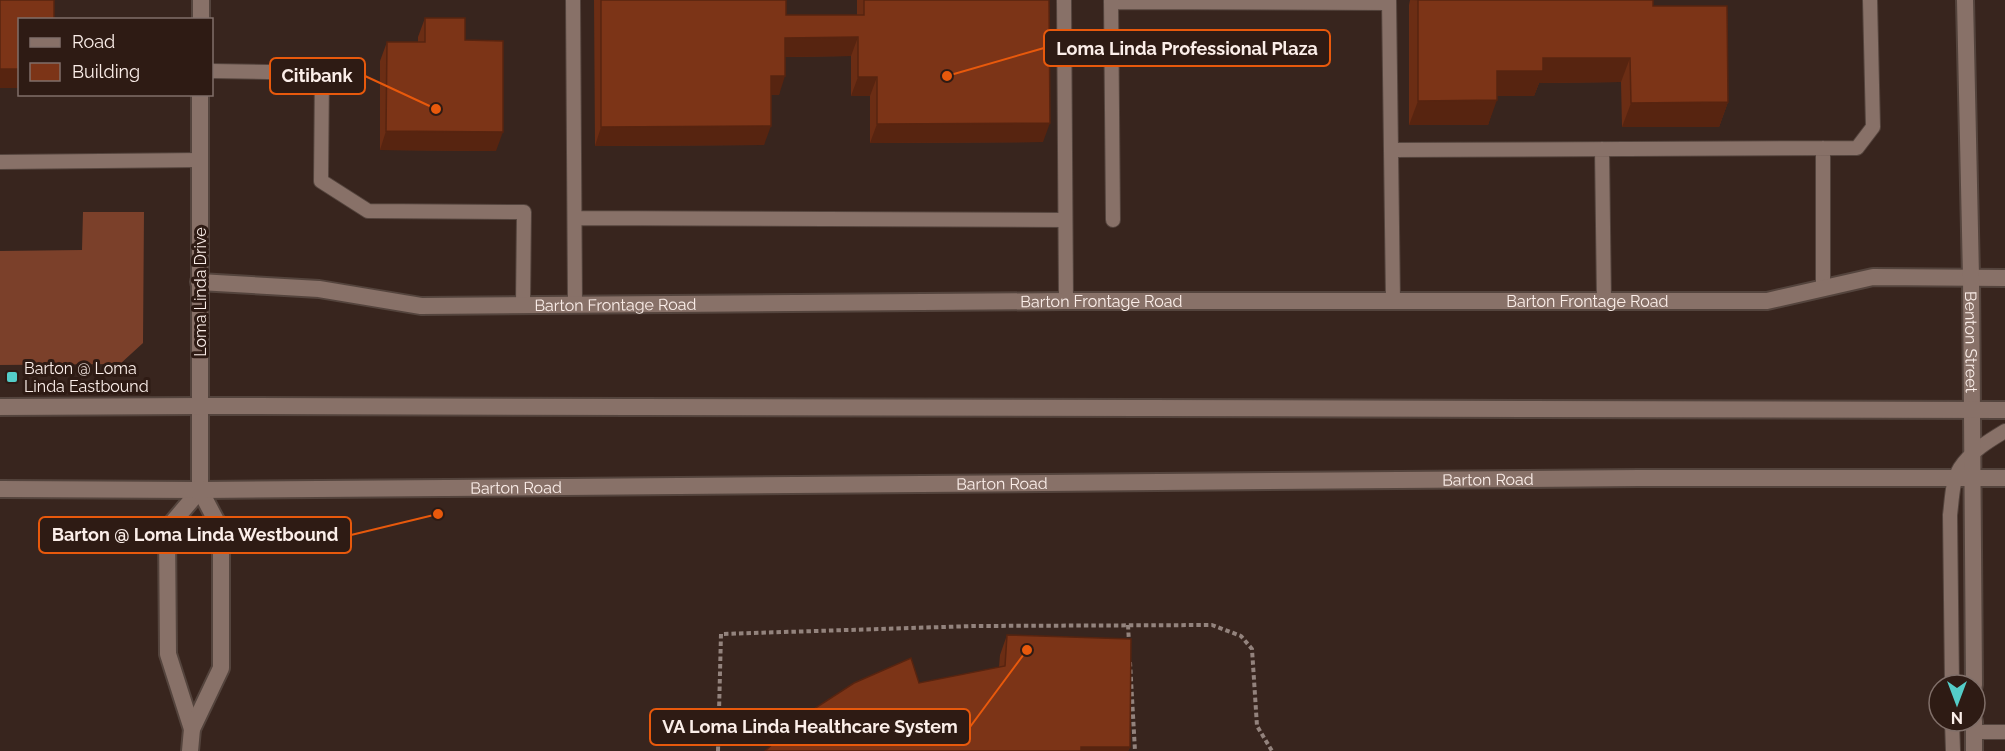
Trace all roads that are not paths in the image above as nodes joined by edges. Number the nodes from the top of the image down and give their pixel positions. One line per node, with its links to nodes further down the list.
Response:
1 (201, 0): 8 (main road)
2 (573, 0): 16 (lane)
3 (1064, 0): 17 (lane)
4 (1870, 0): 11 (lane)
5 (1965, 0): 19 (main road, Benton Street)
6 (1111, 1): 7 (lane); 18 (lane)
7 (1389, 2): 13 (lane)
8 (201, 18)
9 (213, 71): 26 (lane)
10 (200, 96): 14 (main road, Loma Linda Drive)
11 (1823, 148): 12 (lane); 22 (lane)
12 (1602, 149): 13 (lane); 25 (lane)
13 (1391, 150): 24 (lane)
14 (200, 160): 15 (lane); 21 (main road, Loma Linda Drive)
15 (0, 162)
16 (575, 218): 17 (lane); 27 (lane)
17 (1065, 220): 23 (lane)
18 (1113, 220)
19 (1971, 278): 20 (main road, Barton Frontage Road); 22 (main road, Barton Frontage Road); 31 (main road, Benton Street)
20 (2005, 278)
21 (199, 282): 26 (main road, Barton Frontage Road); 28 (main road, Loma Linda Drive)
22 (1823, 289): 25 (main road, Barton Frontage Road)
23 (1066, 301): 24 (main road, Barton Frontage Road); 27 (main road, Barton Frontage Road)
24 (1393, 301): 25 (main road, Barton Frontage Road)
25 (1604, 302)
26 (523, 305): 27 (main road, Barton Frontage Road)
27 (575, 305)
28 (201, 406): 29 (main road); 31 (main road); 37 (main road, Loma Linda Drive)
29 (0, 407)
30 (2005, 410): 31 (main road)
31 (1971, 411): 33 (main road, Benton Street)
32 (2005, 431): 33 (lane)
33 (1971, 455): 34 (main road, Benton Street)
34 (1964, 478): 35 (main road, Barton Road); 37 (main road, Barton Road); 38 (lane); 39 (main road, Benton Street)
35 (2005, 478)
36 (0, 489): 37 (main road, Barton Road)
37 (200, 490): 40 (main road, Loma Linda Drive); 40 (main road, Loma Linda Drive)
38 (1952, 673)
39 (1973, 673)
40 (192, 729): 45 (main road, Loma Linda Drive)
41 (1987, 729): 42 (lane)
42 (2005, 732)
43 (1952, 733): 46 (lane)
44 (1974, 733): 47 (main road)
45 (190, 751)
46 (1953, 751)
47 (1974, 751)

